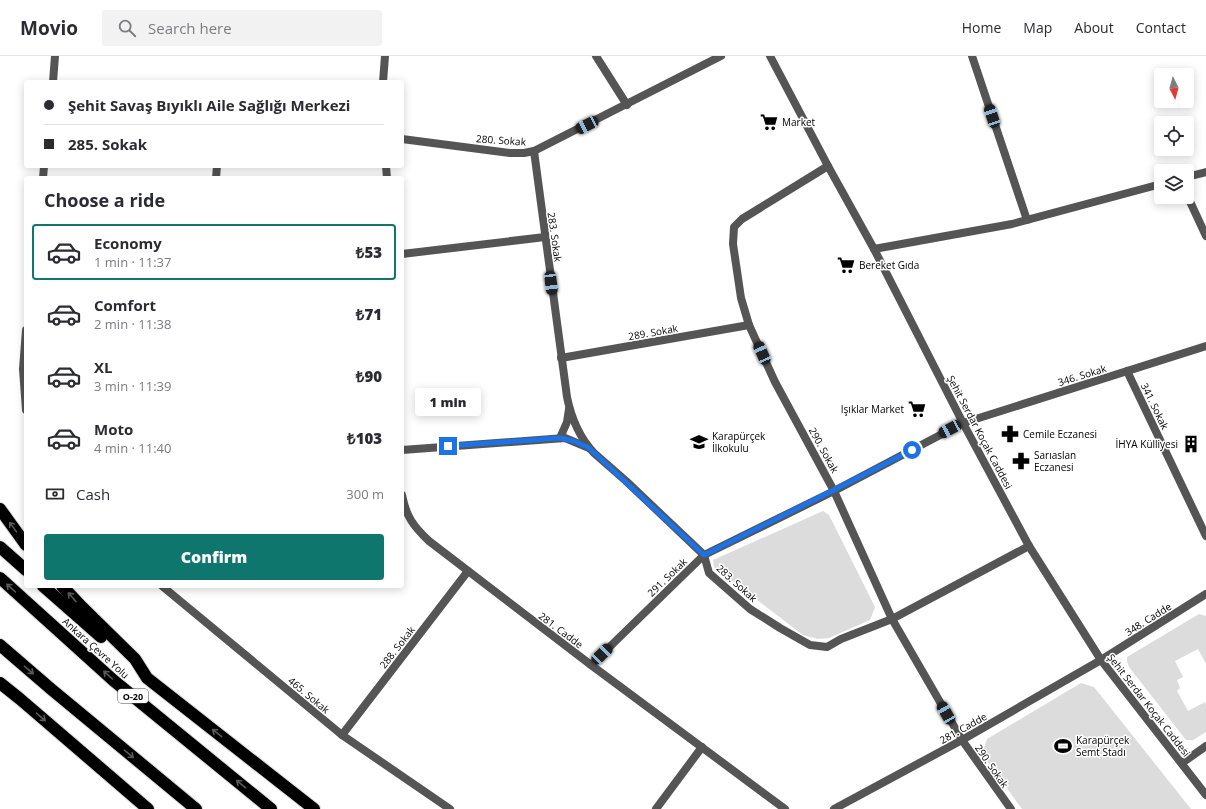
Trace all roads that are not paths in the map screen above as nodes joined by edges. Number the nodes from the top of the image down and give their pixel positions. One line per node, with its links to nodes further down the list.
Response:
1 (56, 56): 7 (street)
2 (385, 56): 8 (street)
3 (596, 56): 9 (street)
4 (721, 56): 9 (street, 280. Sokak)
5 (770, 56): 12 (street, Şehit Serdar Koçak Caddesi)
6 (972, 56): 17 (street)
7 (53, 80)
8 (383, 80)
9 (627, 105): 11 (street, 280. Sokak)
10 (404, 139): 11 (street, 280. Sokak)
11 (534, 151): 19 (street, 283. Sokak)
12 (828, 166): 20 (street, Şehit Serdar Koçak Caddesi); 22 (street, 290. Sokak)
13 (1206, 172): 14 (street)
14 (1194, 175)
15 (1154, 186): 17 (street)
16 (1191, 204): 18 (street)
17 (1027, 220): 20 (street)
18 (1206, 236)
19 (545, 237): 21 (street); 25 (street, 283. Sokak)
20 (874, 249): 29 (street, Şehit Serdar Koçak Caddesi)
21 (404, 254)
22 (749, 325): 25 (street, 289. Sokak); 33 (street, 290. Sokak)
23 (1206, 346): 26 (street, 346. Sokak)
24 (24, 350): 27 (street)
25 (561, 358): 28 (street, 283. Sokak)
26 (1127, 371): 29 (street, 346. Sokak); 36 (street, 341. Sokak)
27 (24, 390)
28 (569, 409): 30 (street); 31 (street, 283. Sokak)
29 (963, 423): 33 (street, 291. Sokak); 38 (street, Şehit Serdar Koçak Caddesi)
30 (560, 438): 31 (street); 32 (street)
31 (589, 448): 40 (street, 283. Sokak)
32 (404, 450)
33 (834, 490): 40 (street, 291. Sokak); 48 (street, 290. Sokak)
34 (404, 504): 42 (street, 281. Cadde)
35 (0, 509): 37 (highway, one-way to 35)
36 (1206, 536)
37 (24, 542)
38 (1029, 546): 48 (street, 283. Sokak); 50 (street, Şehit Serdar Koçak Caddesi)
39 (0, 547): 41 (highway)
40 (704, 555): 48 (street, 283. Sokak); 51 (street, 291. Sokak)
41 (24, 568)
42 (468, 571): 51 (street, 281. Cadde); 56 (street, 288. Sokak)
43 (0, 578): 64 (highway, Ankara Çevre Yolu / O-20, one-way to 43)
44 (46, 588): 52 (highway)
45 (64, 588): 52 (highway, one-way to 45)
46 (164, 588): 56 (street, 465. Sokak)
47 (1205, 596): 50 (street, 348. Cadde)
48 (892, 619): 57 (street, 290. Sokak)
49 (0, 645): 63 (highway, one-way to 63)
50 (1100, 660): 57 (street, 281. Cadde); 60 (street, Şehit Serdar Koçak Caddesi)
51 (591, 665): 59 (street, 281. Cadde)
52 (147, 678): 65 (highway, one-way to 52)
53 (0, 679): 55 (highway)
54 (0, 683): 55 (highway)
55 (20, 699): 62 (highway, one-way to 62)
56 (342, 735): 66 (street, 465. Sokak)
57 (962, 740): 69 (street, 281. Cadde); 70 (street, 290. Sokak)
58 (1206, 746): 60 (street)
59 (702, 747): 67 (street); 68 (street, 281. Cadde)
60 (1182, 763): 61 (street, Şehit Serdar Koçak Caddesi)
61 (1206, 795)
62 (148, 809)
63 (196, 809)
64 (271, 809)
65 (314, 809)
66 (450, 809)
67 (656, 809)
68 (785, 809)
69 (834, 809)
70 (1011, 809)

